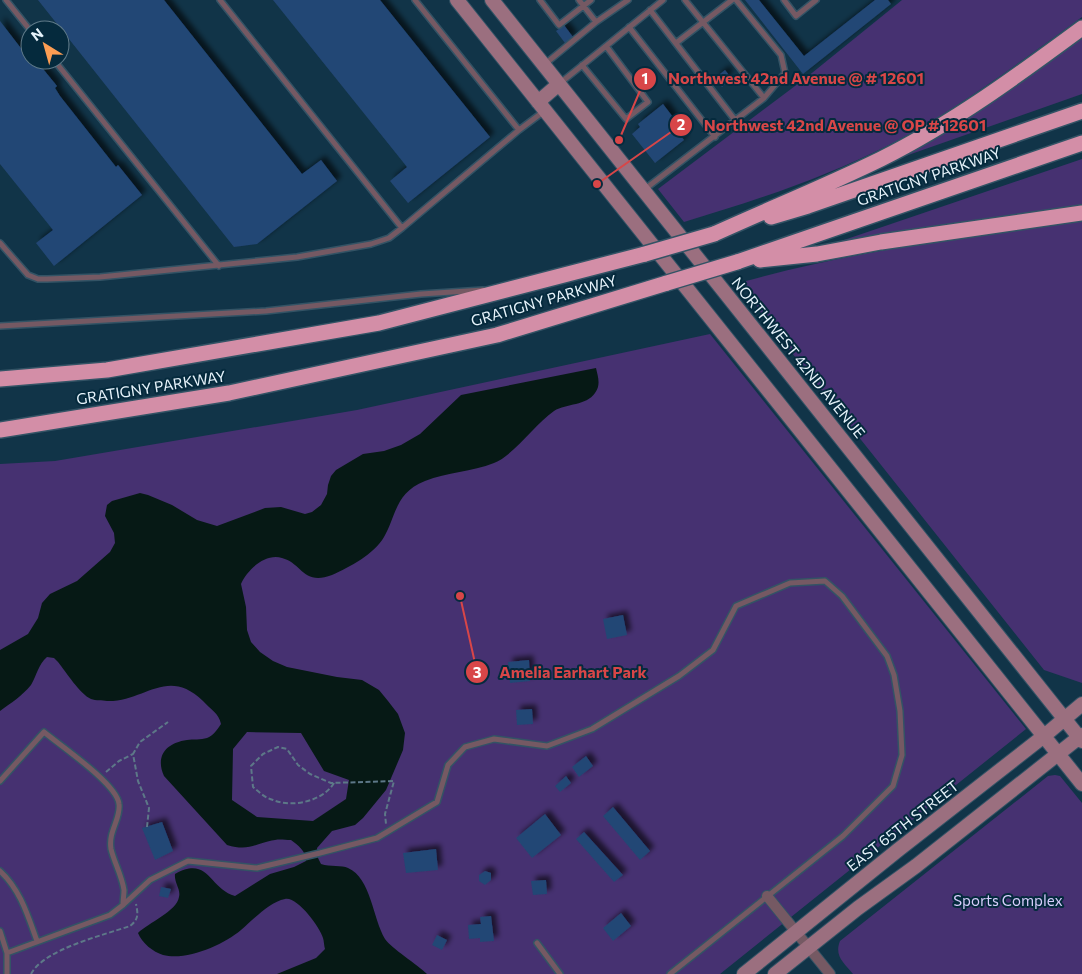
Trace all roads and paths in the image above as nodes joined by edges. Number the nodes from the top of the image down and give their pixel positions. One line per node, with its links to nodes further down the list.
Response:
1 (6, 0): 17 (lane)
2 (220, 0): 37 (lane)
3 (415, 0): 32 (lane)
4 (456, 0): 29 (main road)
5 (492, 0): 24 (main road, NORTHWEST 42ND AVENUE)
6 (540, 0): 15 (lane)
7 (579, 0): 15 (lane)
8 (591, 0): 15 (lane)
9 (628, 0): 18 (lane)
10 (663, 0): 16 (lane)
11 (685, 0): 19 (lane)
12 (734, 0): 19 (lane); 28 (lane)
13 (784, 0): 14 (lane)
14 (815, 0)
15 (584, 6): 18 (lane)
16 (650, 10): 20 (lane); 22 (lane)
17 (22, 20)
18 (596, 22): 24 (lane)
19 (703, 22): 22 (lane); 28 (lane)
20 (629, 27): 23 (lane); 33 (lane)
21 (1082, 28): 38 (highway)
22 (676, 43): 31 (lane)
23 (606, 46): 25 (lane); 25 (lane)
24 (544, 65): 27 (main road, NORTHWEST 42ND AVENUE)
25 (582, 65): 27 (lane)
26 (62, 70): 41 (lane)
27 (559, 84): 29 (main road); 35 (main road, NORTHWEST 42ND AVENUE)
28 (764, 98): 31 (lane)
29 (541, 106): 32 (lane); 49 (main road)
30 (1082, 111): 38 (highway, GRATIGNY PARKWAY)
31 (736, 120): 33 (lane)
32 (519, 130): 37 (lane)
33 (714, 137): 35 (lane)
34 (1082, 143): 40 (highway, GRATIGNY PARKWAY)
35 (643, 191): 47 (main road, NORTHWEST 42ND AVENUE)
36 (1082, 213): 40 (highway)
37 (402, 228): 41 (lane)
38 (714, 234): 42 (highway, GRATIGNY PARKWAY, bridge)
39 (0, 243): 41 (lane)
40 (737, 262): 45 (highway, GRATIGNY PARKWAY, bridge)
41 (219, 266)
42 (521, 287): 43 (lane); 44 (highway, GRATIGNY PARKWAY)
43 (0, 326)
44 (0, 379)
45 (0, 430)
46 (1082, 704): 47 (main road, EAST 65TH STREET)
47 (1065, 718): 49 (main road, EAST 65TH STREET); 50 (main road, NORTHWEST 42ND AVENUE)
48 (168, 722): 51 (path)
49 (1044, 736): 52 (main road); 64 (main road, EAST 65TH STREET)
50 (1081, 738): 52 (main road)
51 (133, 754): 53 (path); 57 (path)
52 (1058, 754): 56 (main road); 67 (main road)
53 (101, 778): 54 (lane); 62 (lane)
54 (0, 781)
55 (334, 783): 55 (path); 58 (path)
56 (1082, 784)
57 (147, 827)
58 (390, 830): 60 (lane); 61 (lane)
59 (0, 871): 65 (lane)
60 (144, 886): 62 (lane); 71 (path)
61 (767, 896): 64 (street); 73 (lane)
62 (123, 905): 65 (lane)
63 (0, 931): 68 (lane)
64 (796, 932): 67 (street); 74 (main road, EAST 65TH STREET)
65 (37, 941): 68 (lane)
66 (537, 943): 72 (lane)
67 (808, 947): 69 (street); 75 (main road)
68 (7, 953): 70 (lane)
69 (826, 973)
70 (7, 974)
71 (31, 974)
72 (560, 974)
73 (670, 974)
74 (744, 974)
75 (775, 974)

